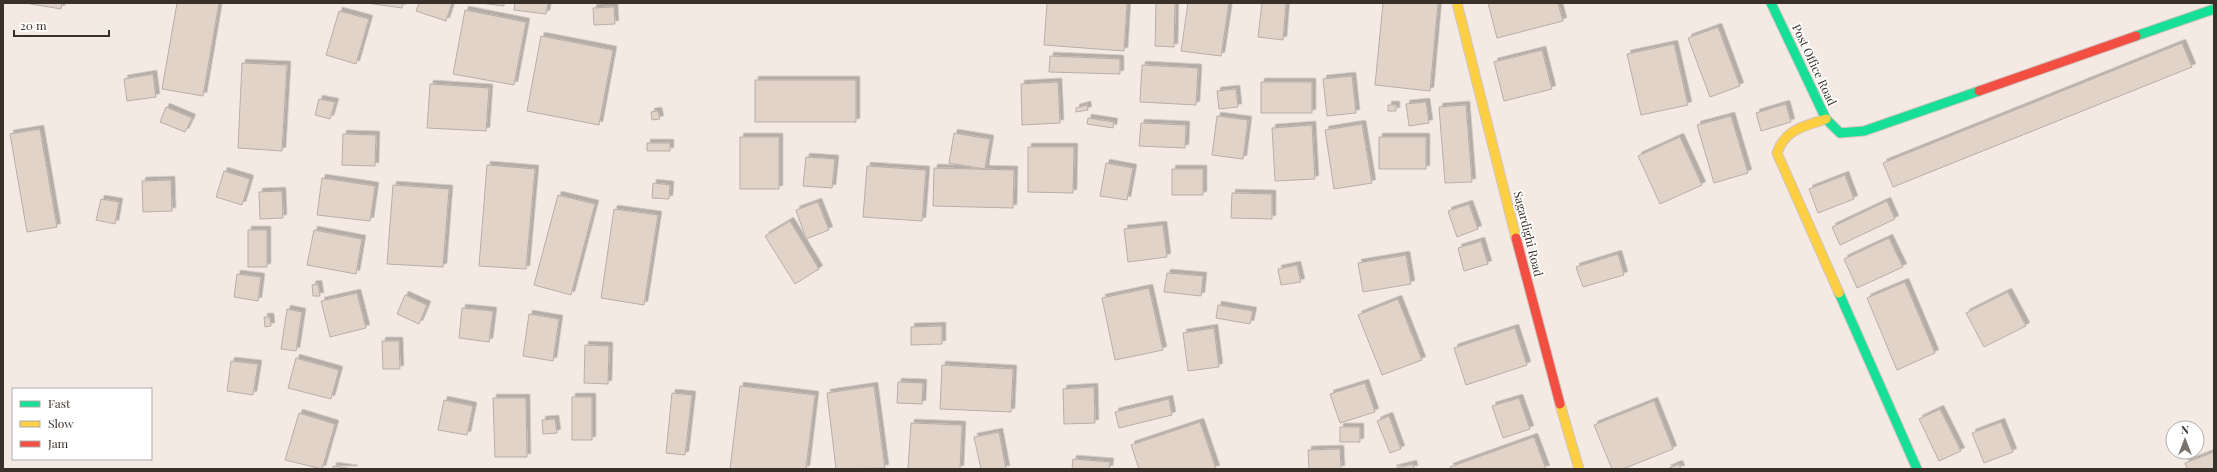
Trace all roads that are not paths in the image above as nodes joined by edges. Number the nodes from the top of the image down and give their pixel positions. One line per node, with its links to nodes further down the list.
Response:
1 (1457, 3): 5 (street, Sagardighi Road)
2 (1771, 3): 4 (street, Post Office Road)
3 (2214, 9): 4 (street, Post Office Road)
4 (1826, 119): 6 (street)
5 (1578, 469)
6 (1917, 469)

